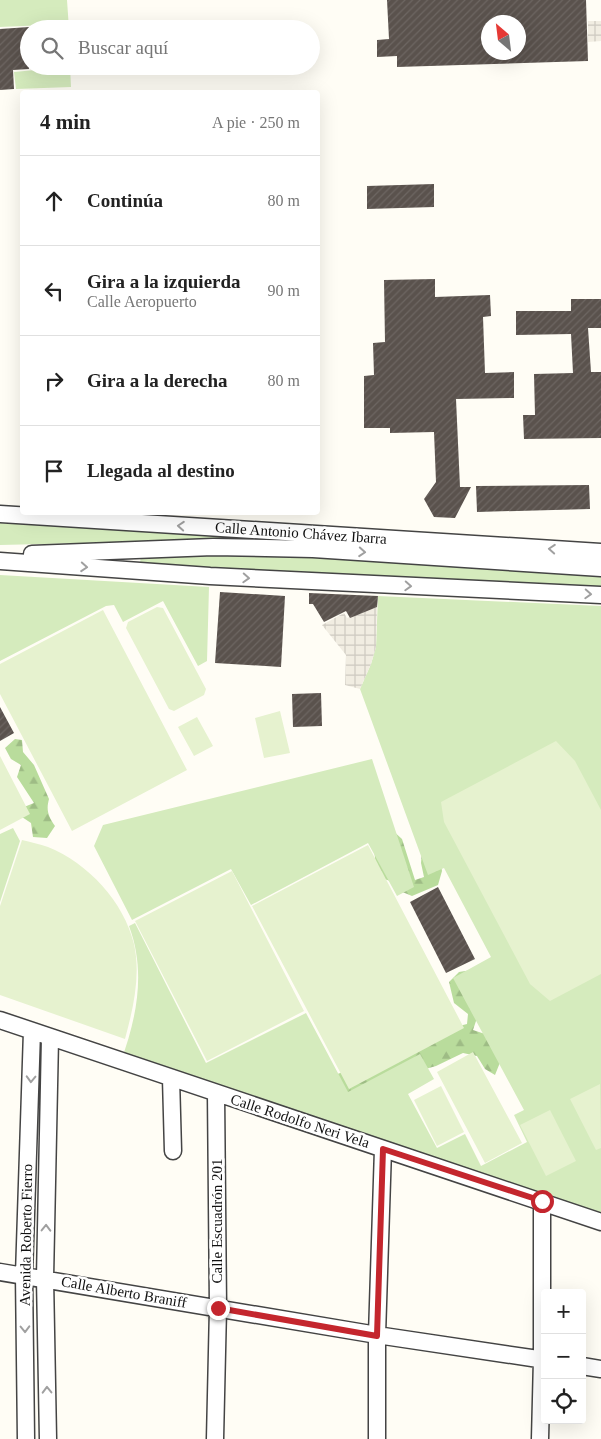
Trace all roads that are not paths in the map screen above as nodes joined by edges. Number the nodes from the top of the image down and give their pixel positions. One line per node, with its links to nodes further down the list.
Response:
1 (0, 514): 2 (street, Calle Antonio Chávez Ibarra, one-way to 1)
2 (601, 552)
3 (0, 556): 5 (street, one-way to 5)
4 (0, 561): 6 (street, one-way to 6)
5 (601, 568)
6 (601, 595)
7 (0, 1020): 8 (street, Calle Rodolfo Neri Vela)
8 (32, 1031): 9 (street, Calle Rodolfo Neri Vela); 17 (street, Avenida Roberto Fierro, one-way to 17)
9 (50, 1038): 10 (street, Calle Rodolfo Neri Vela); 18 (street, Avenida Roberto Fierro, one-way to 9)
10 (171, 1078): 11 (street, Calle Rodolfo Neri Vela); 13 (street)
11 (216, 1093): 12 (street, Calle Rodolfo Neri Vela); 19 (street, Calle Escuadrón 201)
12 (383, 1149): 14 (street, Calle Rodolfo Neri Vela); 21 (street)
13 (173, 1151)
14 (542, 1201): 15 (street, Calle Rodolfo Neri Vela); 20 (street)
15 (601, 1222)
16 (0, 1272): 17 (street, Calle Alberto Braniff)
17 (24, 1275): 18 (street, Calle Alberto Braniff); 26 (street, Avenida Roberto Fierro, one-way to 26)
18 (45, 1278): 19 (street, Calle Alberto Braniff); 27 (street, Avenida Roberto Fierro, one-way to 18)
19 (218, 1308): 21 (street, Calle Alberto Braniff); 28 (street, Calle Escuadrón 201)
20 (543, 1334)
21 (377, 1336): 22 (street, Calle Alberto Braniff); 29 (street)
22 (541, 1360)
23 (586, 1367): 24 (street)
24 (601, 1370)
25 (542, 1379): 30 (street)
26 (26, 1439)
27 (48, 1439)
28 (215, 1439)
29 (377, 1439)
30 (540, 1439)

